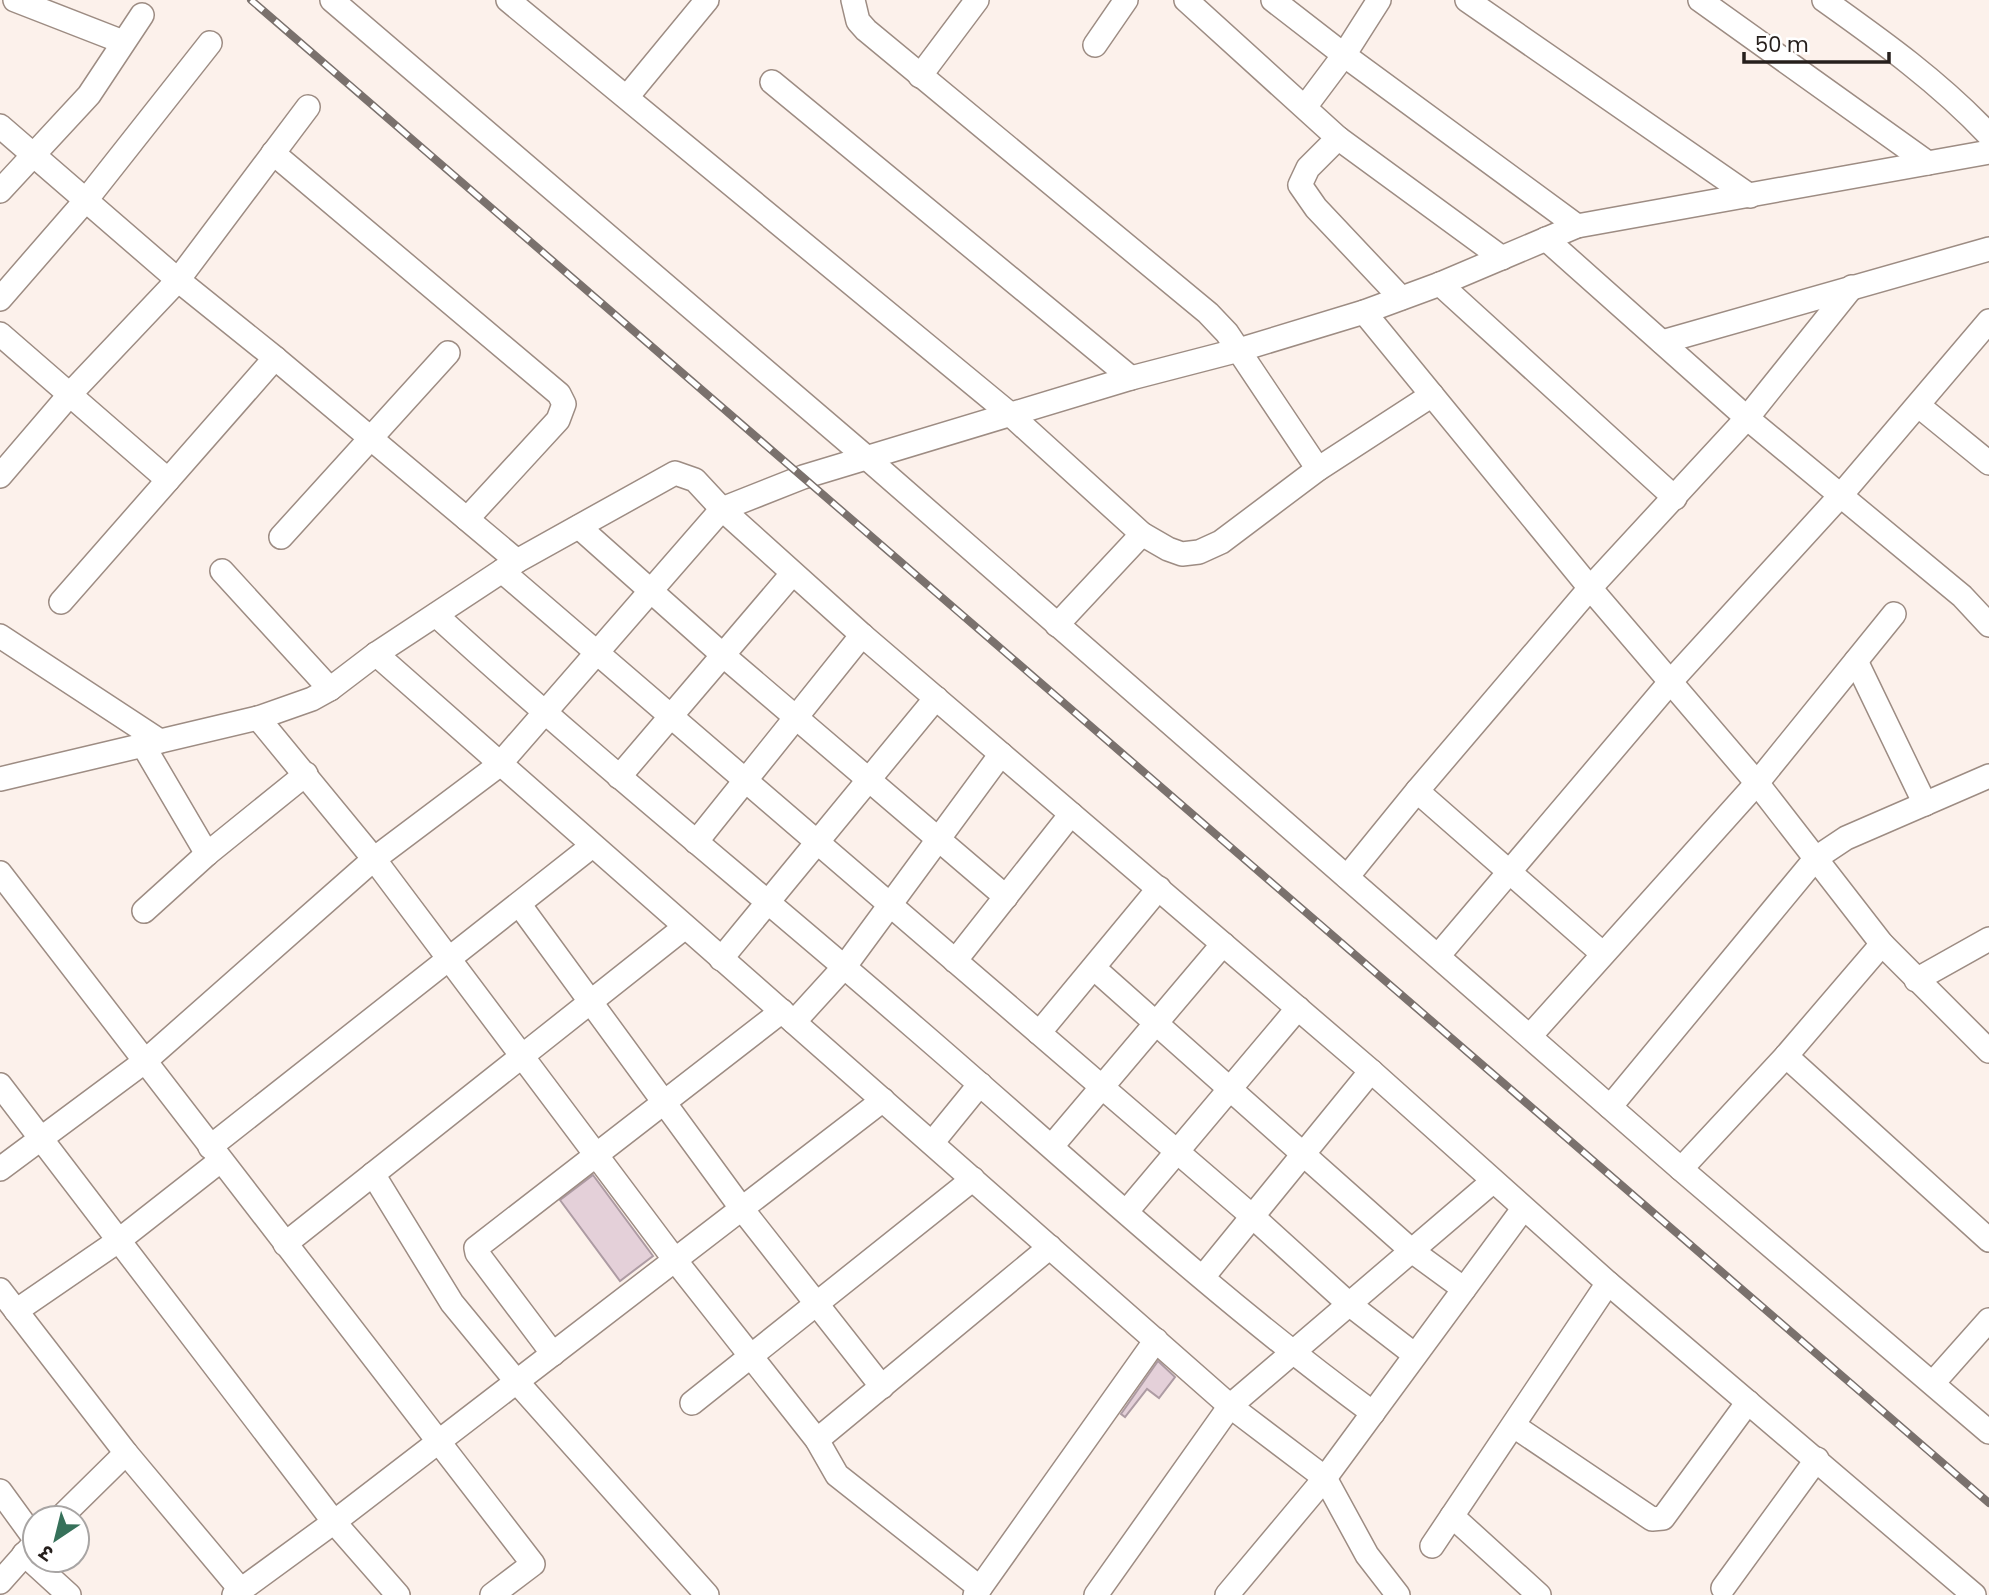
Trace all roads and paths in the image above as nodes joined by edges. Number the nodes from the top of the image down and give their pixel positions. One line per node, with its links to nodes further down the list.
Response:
1 (15, 0): 15 (street)
2 (332, 0): 57 (street)
3 (508, 0): 21 (street)
4 (707, 0): 21 (street)
5 (853, 0): 19 (street)
6 (977, 0): 19 (street)
7 (1126, 0): 17 (street)
8 (1186, 0): 23 (street)
9 (1273, 0): 18 (street)
10 (1379, 0): 18 (street)
11 (1467, 0): 32 (street)
12 (1700, 0): 30 (street)
13 (1824, 0): 25 (street)
14 (142, 15): 15 (street)
15 (124, 43): 29 (street)
16 (210, 43): 33 (street)
17 (1095, 45)
18 (1344, 55): 23 (street); 34 (street)
19 (920, 76): 47 (street)
20 (772, 82): 50 (street)
21 (627, 96): 54 (street)
22 (308, 107): 28 (street)
23 (1305, 107): 26 (street)
24 (0, 126): 29 (street)
25 (1989, 135)
26 (1338, 138): 37 (street); 41 (street)
27 (1989, 152): 30 (street)
28 (273, 153): 38 (street); 65 (street)
29 (32, 154): 31 (street); 33 (street)
30 (1928, 163): 32 (street)
31 (0, 191)
32 (1750, 196): 34 (street)
33 (86, 200): 38 (street); 42 (street)
34 (1577, 226): 35 (street)
35 (1546, 239): 37 (street); 46 (street)
36 (1989, 248): 40 (street)
37 (1502, 258): 39 (street)
38 (178, 281): 49 (street); 51 (street)
39 (1440, 285): 41 (street); 63 (street)
40 (1852, 287): 46 (street); 55 (street)
41 (1401, 298): 43 (street)
42 (0, 299)
43 (1364, 312): 47 (street); 52 (street)
44 (1989, 321): 53 (street)
45 (0, 334): 51 (street)
46 (1662, 342): 55 (street)
47 (1239, 350): 50 (street); 59 (street)
48 (448, 353): 56 (street)
49 (275, 358): 56 (street); 61 (street)
50 (1131, 378): 54 (street)
51 (71, 393): 60 (street); 61 (street)
52 (1432, 395): 59 (street); 72 (street)
53 (1919, 406): 58 (street); 62 (street)
54 (1011, 415): 57 (street); 67 (street)
55 (1747, 418): 62 (street); 63 (street)
56 (372, 439): 65 (street); 68 (street)
57 (867, 458): 64 (street); 77 (street)
58 (1989, 463)
59 (1318, 469): 67 (street)
60 (0, 476)
61 (168, 480): 74 (street)
62 (1841, 495): 78 (street); 85 (street)
63 (1675, 498): 72 (street)
64 (722, 509): 66 (street); 71 (street); 73 (street)
65 (467, 519): 69 (street)
66 (579, 527): 69 (street); 73 (street)
67 (1142, 534): 77 (street)
68 (281, 537)
69 (510, 566): 76 (street); 81 (street)
70 (222, 571): 86 (street)
71 (792, 574): 79 (street); 83 (street)
72 (1590, 587): 85 (street); 102 (street)
73 (654, 591): 81 (street); 83 (street)
74 (61, 602)
75 (1894, 614): 84 (street)
76 (436, 615): 82 (street); 88 (street)
77 (1057, 625): 114 (street)
78 (1989, 625)
79 (862, 635): 87 (street); 90 (street)
80 (0, 636): 92 (street)
81 (598, 653): 88 (street); 89 (street)
82 (376, 654): 86 (street); 94 (street)
83 (724, 656): 89 (street); 90 (street)
84 (1856, 661): 101 (street); 103 (street)
85 (1672, 680): 101 (street); 112 (street)
86 (330, 689): 91 (street)
87 (936, 698): 93 (street); 99 (street)
88 (544, 714): 94 (street); 97 (street)
89 (673, 715): 97 (street); 100 (street)
90 (798, 716): 99 (street); 100 (street)
91 (258, 718): 92 (street); 95 (street)
92 (152, 743): 98 (street); 109 (street)
93 (1001, 754): 104 (street); 105 (street)
94 (499, 765): 108 (street); 111 (street)
95 (306, 774): 109 (street); 111 (street)
96 (1989, 776): 103 (street)
97 (619, 777): 106 (street)
98 (0, 779)
99 (870, 779): 105 (street); 107 (street)
100 (747, 781): 106 (street); 107 (street)
101 (1758, 783): 110 (street); 125 (street)
102 (1417, 792): 112 (street); 114 (street)
103 (1925, 804): 110 (street)
104 (1071, 814): 115 (street); 116 (street)
105 (939, 839): 116 (street); 119 (street)
106 (696, 842): 117 (street)
107 (818, 842): 117 (street); 119 (street)
108 (592, 846): 118 (street); 121 (street)
109 (207, 854): 120 (street)
110 (1816, 858): 124 (street); 150 (street)
111 (374, 859): 128 (street); 142 (street)
112 (1510, 871): 125 (street); 126 (street)
113 (0, 873): 142 (street)
114 (1347, 877): 126 (street)
115 (1159, 888): 123 (street); 131 (street)
116 (1006, 897): 129 (street)
117 (769, 903): 127 (street); 130 (street)
118 (519, 904): 128 (street); 133 (street)
119 (891, 905): 129 (street); 130 (street)
120 (144, 911)
121 (685, 927): 127 (street); 133 (street)
122 (1989, 939): 132 (street)
123 (1223, 944): 134 (street); 136 (street)
124 (1882, 944): 132 (street); 141 (street)
125 (1602, 954): 138 (street)
126 (1438, 956): 138 (street)
127 (721, 959): 135 (street)
128 (449, 960): 140 (street); 155 (street)
129 (955, 961): 137 (street)
130 (845, 966): 135 (street); 144 (street)
131 (1095, 969): 136 (street); 137 (street)
132 (1916, 980): 139 (street)
133 (591, 1001): 140 (street); 149 (street)
134 (1298, 1008): 143 (street); 147 (street)
135 (788, 1016): 148 (street); 149 (street)
136 (1156, 1023): 146 (street); 147 (street)
137 (1039, 1033): 146 (street)
138 (1530, 1036): 150 (street)
139 (1989, 1051)
140 (522, 1056): 157 (street); 160 (street)
141 (1786, 1056): 159 (street); 167 (street)
142 (145, 1062): 151 (street); 155 (street)
143 (1371, 1071): 156 (street); 162 (street)
144 (980, 1084): 152 (street); 153 (street)
145 (0, 1085): 151 (street)
146 (1102, 1087): 153 (street); 154 (street)
147 (1230, 1089): 154 (street); 156 (street)
148 (883, 1100): 152 (street); 163 (street)
149 (665, 1102): 157 (street); 163 (street)
150 (1610, 1107): 159 (street)
151 (40, 1139): 158 (street); 168 (street)
152 (932, 1143): 161 (street)
153 (1052, 1146): 165 (street)
154 (1177, 1151): 165 (street); 166 (street)
155 (215, 1154): 168 (street); 169 (street)
156 (1303, 1154): 166 (street); 171 (street)
157 (596, 1156): 172 (street); 182 (street)
158 (0, 1169)
159 (1681, 1169): 187 (street)
160 (373, 1174): 169 (street); 186 (street)
161 (973, 1179): 170 (street); 177 (street)
162 (1492, 1182): 164 (street); 171 (street)
163 (742, 1209): 172 (street); 177 (street)
164 (1523, 1209): 174 (street); 175 (street)
165 (1127, 1211): 173 (street)
166 (1252, 1216): 173 (street); 178 (street)
167 (1989, 1240)
168 (118, 1241): 179 (street); 203 (street)
169 (285, 1244): 196 (street)
170 (1050, 1247): 181 (street); 188 (street)
171 (1412, 1251): 175 (street); 178 (street)
172 (675, 1260): 182 (street); 183 (street)
173 (1203, 1277): 184 (street)
174 (1608, 1283): 189 (street); 193 (street)
175 (1464, 1289): 185 (street)
176 (0, 1290): 179 (street)
177 (816, 1302): 183 (street); 188 (street)
178 (1349, 1304): 184 (street); 185 (street)
179 (16, 1311): 197 (street)
180 (1989, 1320): 187 (street)
181 (1156, 1340): 191 (street); 212 (street)
182 (553, 1354): 186 (street)
183 (749, 1354): 190 (street); 195 (street)
184 (1291, 1354): 191 (street); 192 (street)
185 (1415, 1355): 192 (street)
186 (517, 1382): 196 (street); 211 (street)
187 (1933, 1383): 194 (street)
188 (882, 1387): 195 (street)
189 (1748, 1402): 193 (street); 198 (street)
190 (692, 1403)
191 (1230, 1406): 199 (street); 216 (street)
192 (1373, 1413): 199 (street)
193 (1514, 1426): 202 (street)
194 (1989, 1432)
195 (817, 1440): 212 (street)
196 (438, 1443): 203 (street); 215 (street)
197 (126, 1453): 201 (street); 210 (street)
198 (1817, 1460): 209 (street); 220 (street)
199 (1325, 1478): 217 (street); 218 (street)
200 (0, 1491): 204 (street)
201 (74, 1504)
202 (1452, 1516): 205 (street); 219 (street)
203 (334, 1522): 210 (street); 214 (street)
204 (21, 1528)
205 (1432, 1546)
206 (21, 1557): 208 (street)
207 (53, 1574): 213 (street)
208 (0, 1582)
209 (1723, 1588)
210 (237, 1592)
211 (700, 1592)
212 (978, 1592)
213 (69, 1595)
214 (398, 1595)
215 (492, 1595)
216 (1096, 1595)
217 (1227, 1595)
218 (1398, 1595)
219 (1539, 1595)
220 (1975, 1595)

